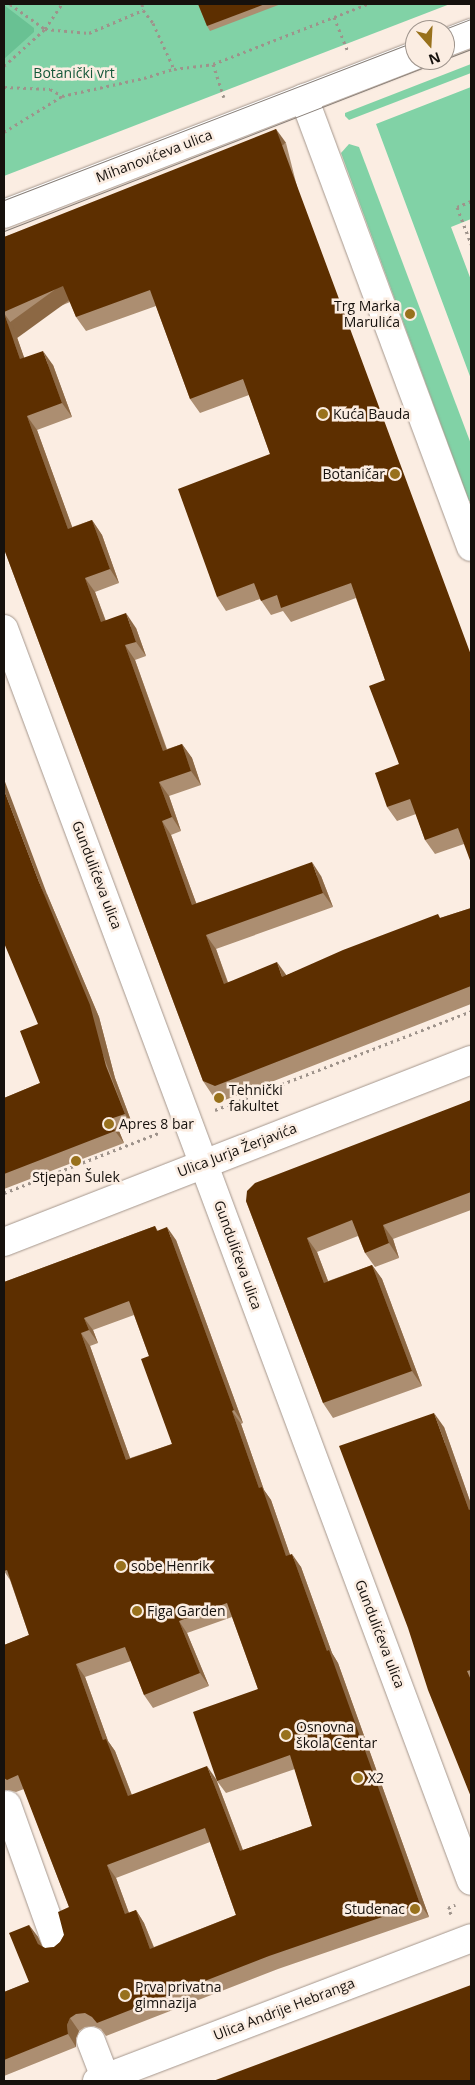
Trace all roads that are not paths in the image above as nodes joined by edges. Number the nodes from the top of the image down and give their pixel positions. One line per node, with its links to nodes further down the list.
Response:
1 (471, 33): 2 (street)
2 (455, 40)
3 (405, 59): 4 (street)
4 (304, 98): 5 (street, Mihanovićeva ulica); 6 (street)
5 (4, 214)
6 (471, 547)
7 (4, 629): 8 (street, Gundulićeva ulica)
8 (10, 666): 10 (street, Gundulićeva ulica)
9 (471, 1060): 10 (street, Ulica Jurja Žerjavića)
10 (204, 1163): 11 (street, Ulica Jurja Žerjavića); 13 (street, Gundulićeva ulica)
11 (4, 1242)
12 (7, 1805): 15 (street)
13 (471, 1881)
14 (471, 1938): 17 (street, Ulica Andrije Hebranga)
15 (57, 1945)
16 (91, 2041): 17 (street)
17 (101, 2080)

